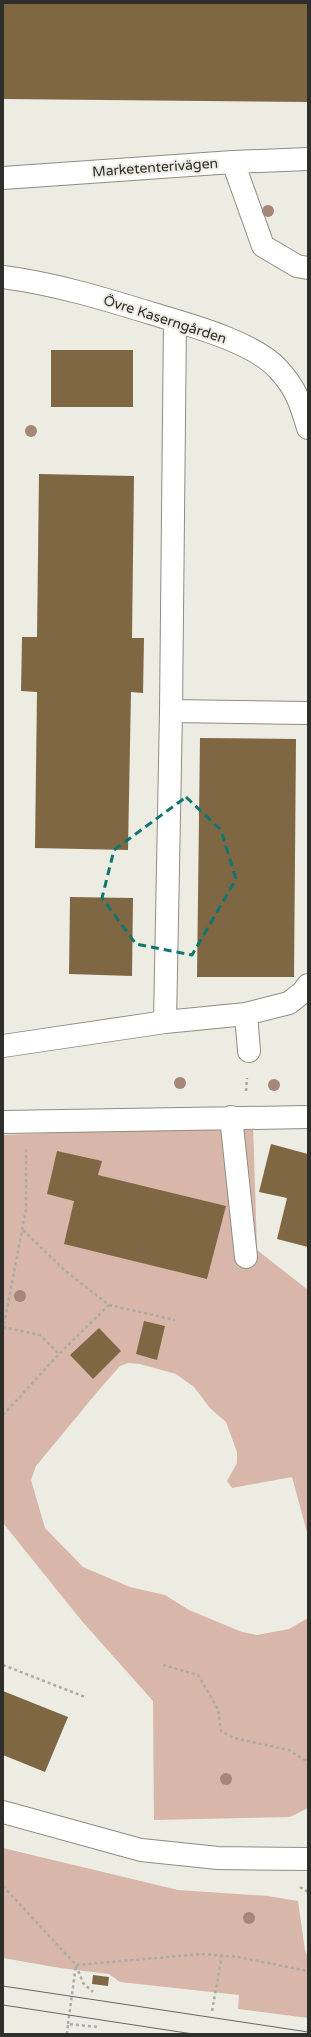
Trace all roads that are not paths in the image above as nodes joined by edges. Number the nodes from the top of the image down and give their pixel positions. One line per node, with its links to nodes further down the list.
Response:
1 (308, 159): 2 (street, Marketenterivägen)
2 (232, 162): 3 (street, Marketenterivägen); 4 (street)
3 (3, 178)
4 (308, 268)
5 (3, 278): 6 (street, Övre Kaserngården)
6 (175, 321): 7 (street, Övre Kaserngården); 8 (street)
7 (308, 428)
8 (171, 711): 9 (street); 12 (street)
9 (308, 713)
10 (308, 985): 11 (street)
11 (246, 1014): 12 (street); 14 (street)
12 (166, 1022): 13 (street)
13 (3, 1046)
14 (249, 1051)
15 (238, 1117): 16 (street); 17 (street); 18 (street)
16 (308, 1117)
17 (3, 1122)
18 (246, 1257)
19 (3, 1812): 20 (street)
20 (308, 1859)

